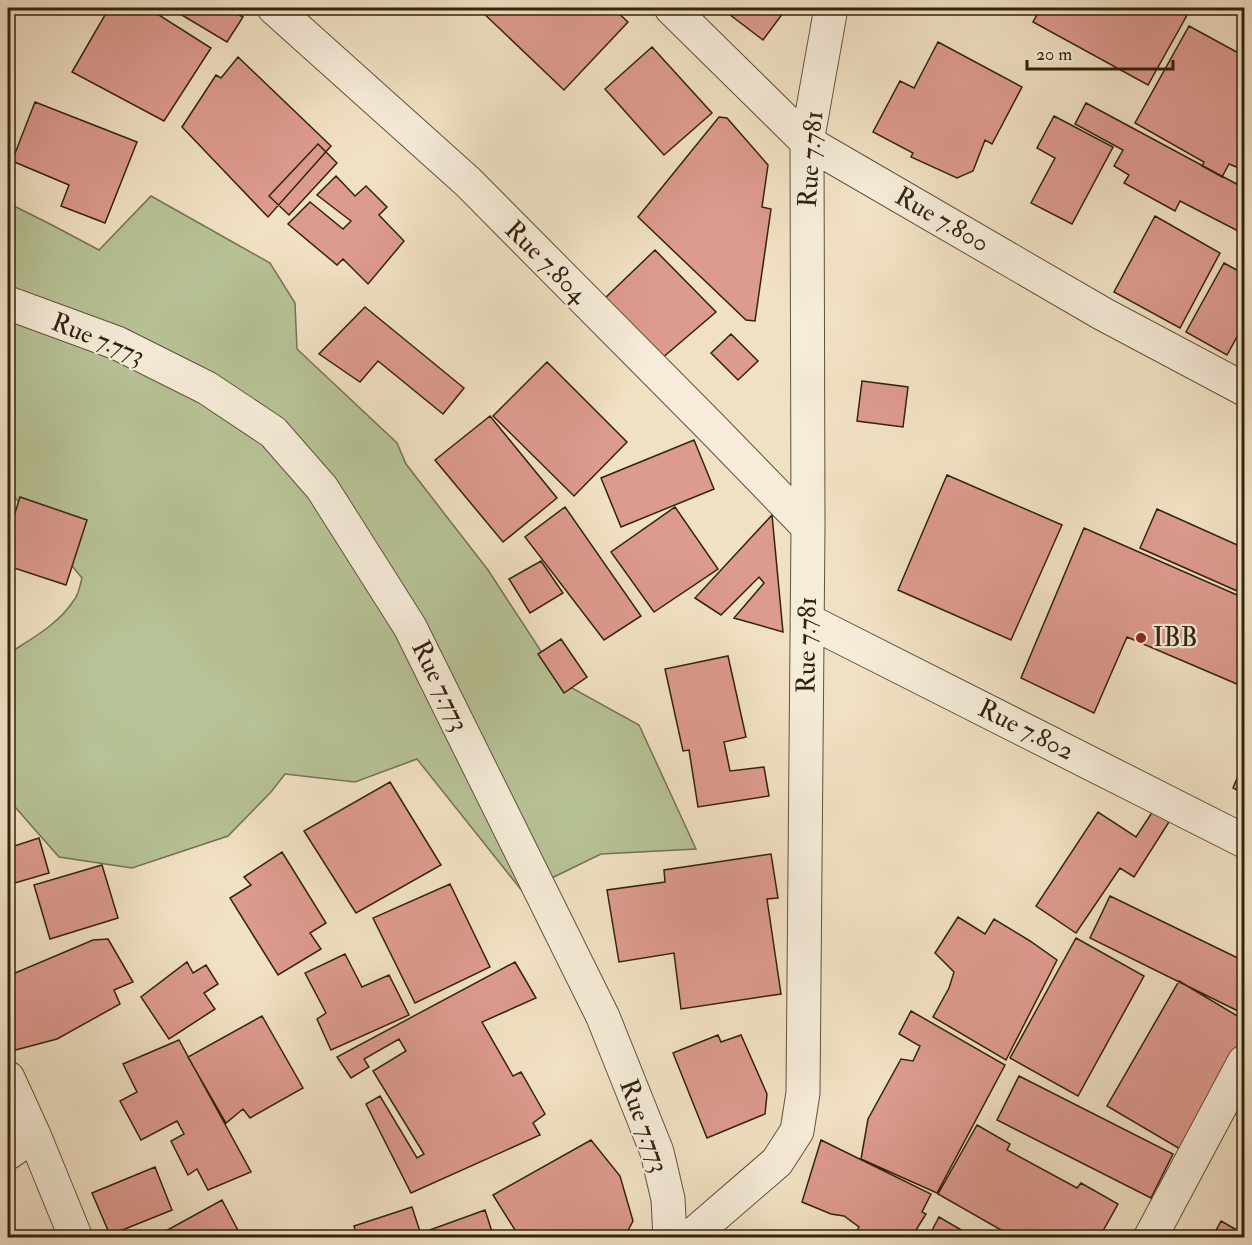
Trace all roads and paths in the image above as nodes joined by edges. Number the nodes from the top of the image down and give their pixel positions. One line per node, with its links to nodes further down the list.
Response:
1 (274, 8): 7 (street, Rue 7.804)
2 (671, 8): 4 (street, Rue 7.800)
3 (831, 8): 4 (street, Rue 7.781)
4 (807, 142): 6 (street, Rue 7.800); 7 (street, Rue 7.781)
5 (8, 303): 15 (street, Rue 7.773)
6 (1245, 388)
7 (808, 527): 8 (street, Rue 7.781)
8 (807, 620): 9 (street, Rue 7.802); 16 (street, Rue 7.781)
9 (1245, 841)
10 (1245, 1062): 17 (street)
11 (8, 1078): 12 (street)
12 (34, 1135): 13 (street); 14 (street)
13 (8, 1153)
14 (76, 1238)
15 (670, 1238)
16 (689, 1238)
17 (1150, 1238)

